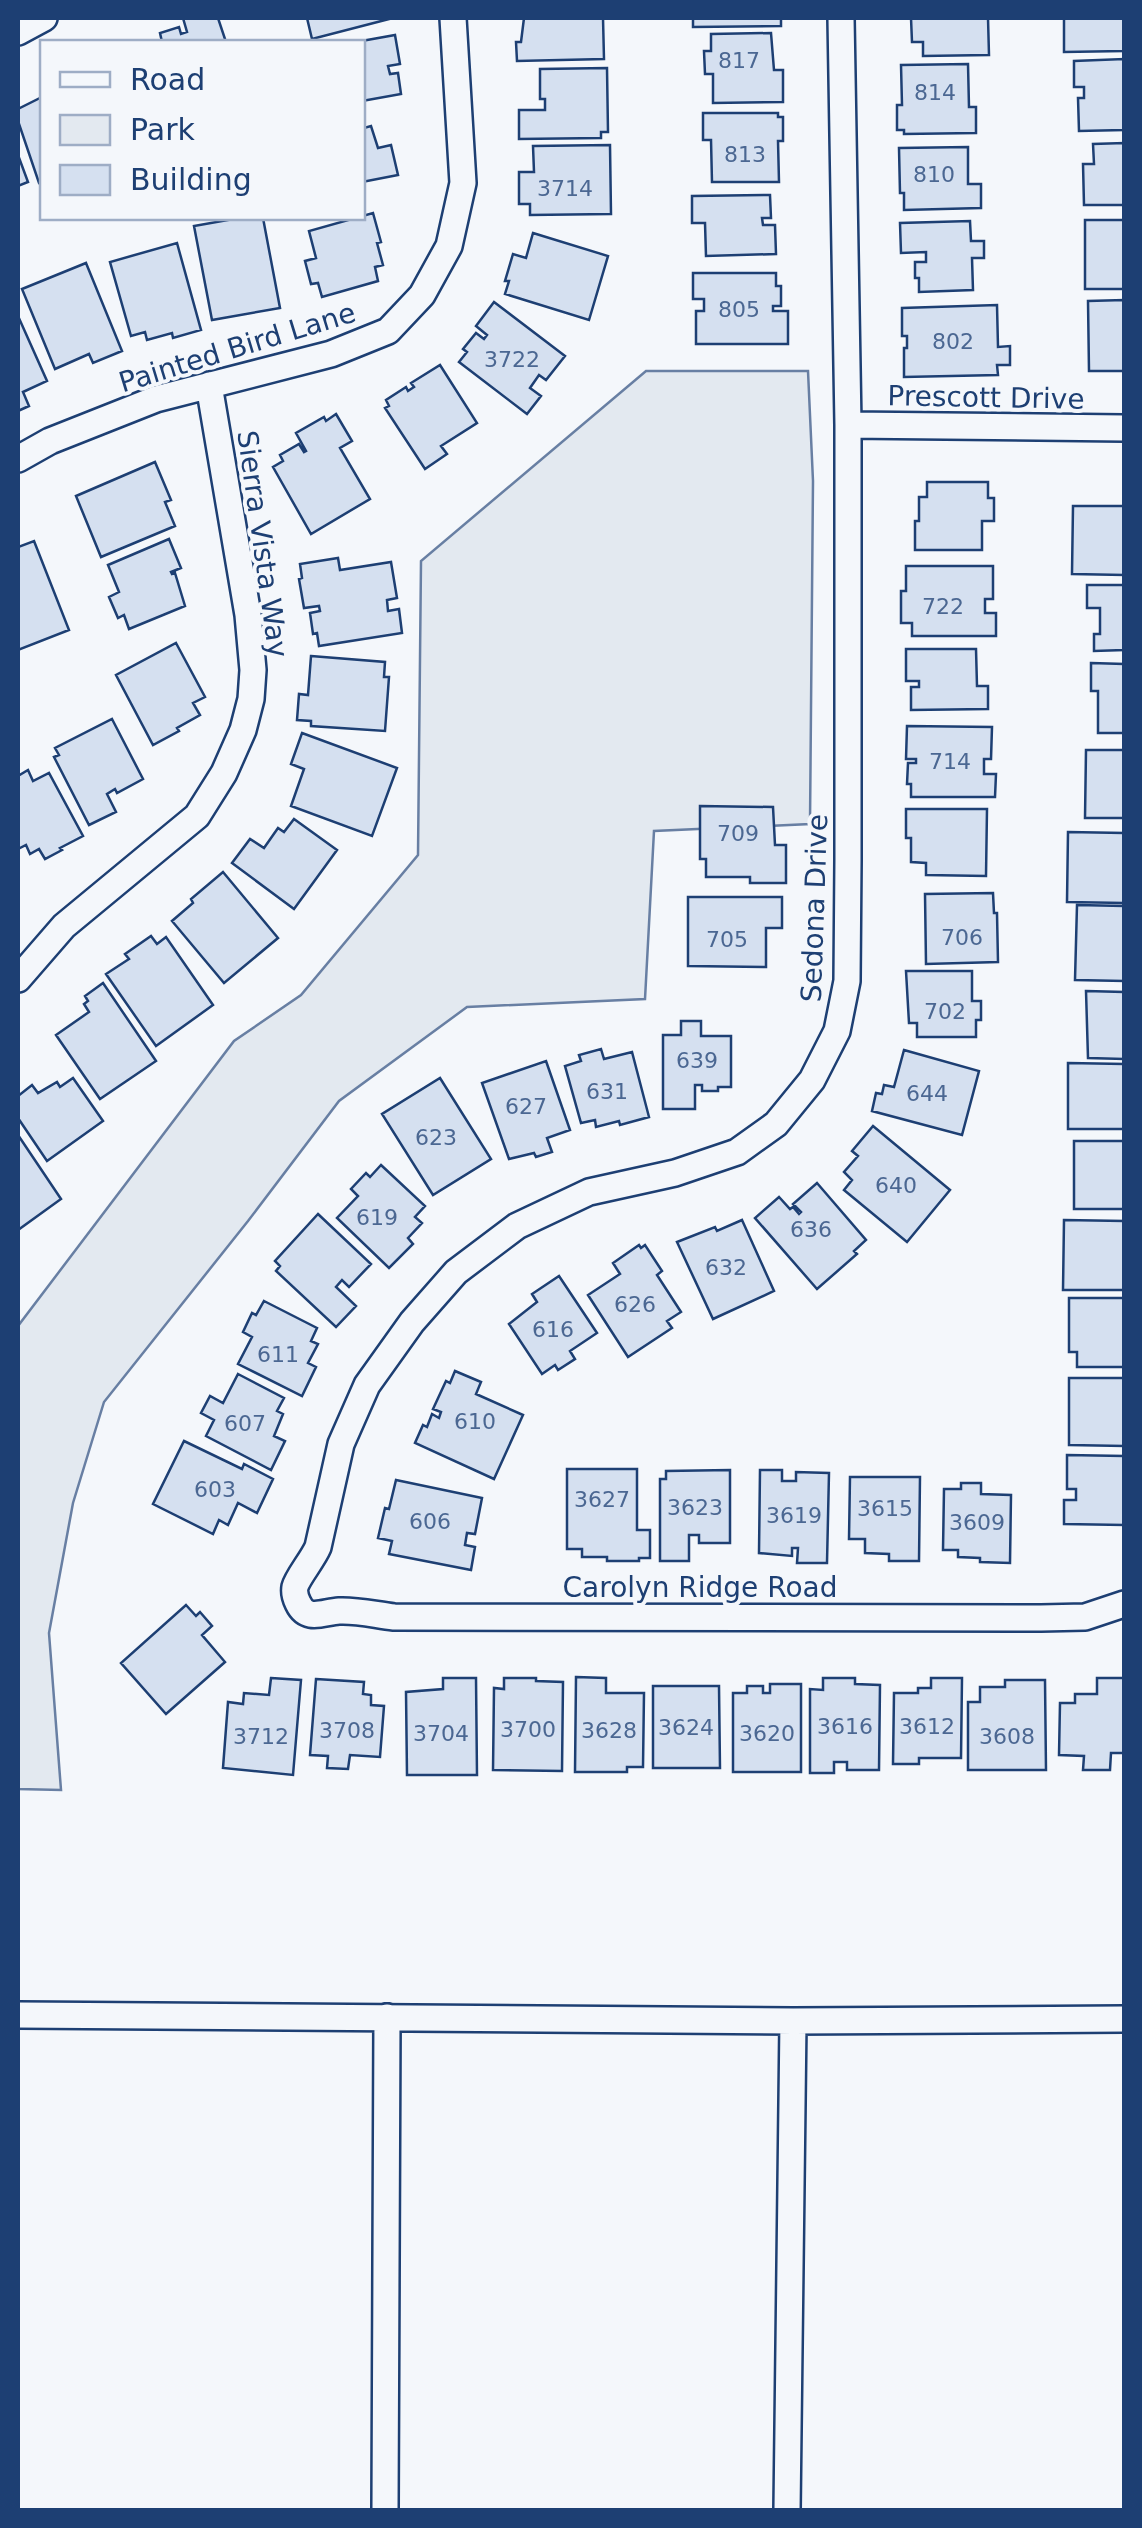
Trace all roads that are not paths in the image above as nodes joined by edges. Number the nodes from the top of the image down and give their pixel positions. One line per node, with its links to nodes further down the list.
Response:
1 (44, 18): 4 (street)
2 (454, 18): 5 (street, Painted Bird Lane)
3 (841, 18): 6 (street, Sedona Drive)
4 (18, 32)
5 (209, 386): 8 (street, Painted Bird Lane); 9 (street, Sierra Vista Way)
6 (848, 425): 7 (street, Prescott Drive); 10 (street, Sedona Drive)
7 (1124, 428)
8 (18, 459)
9 (18, 979)
10 (295, 1586): 11 (street, Carolyn Ridge Road)
11 (1124, 1604)
12 (18, 2014): 13 (street)
13 (387, 2017): 15 (street); 16 (street)
14 (1124, 2019): 15 (street)
15 (793, 2021): 17 (street)
16 (385, 2510)
17 (787, 2510)

